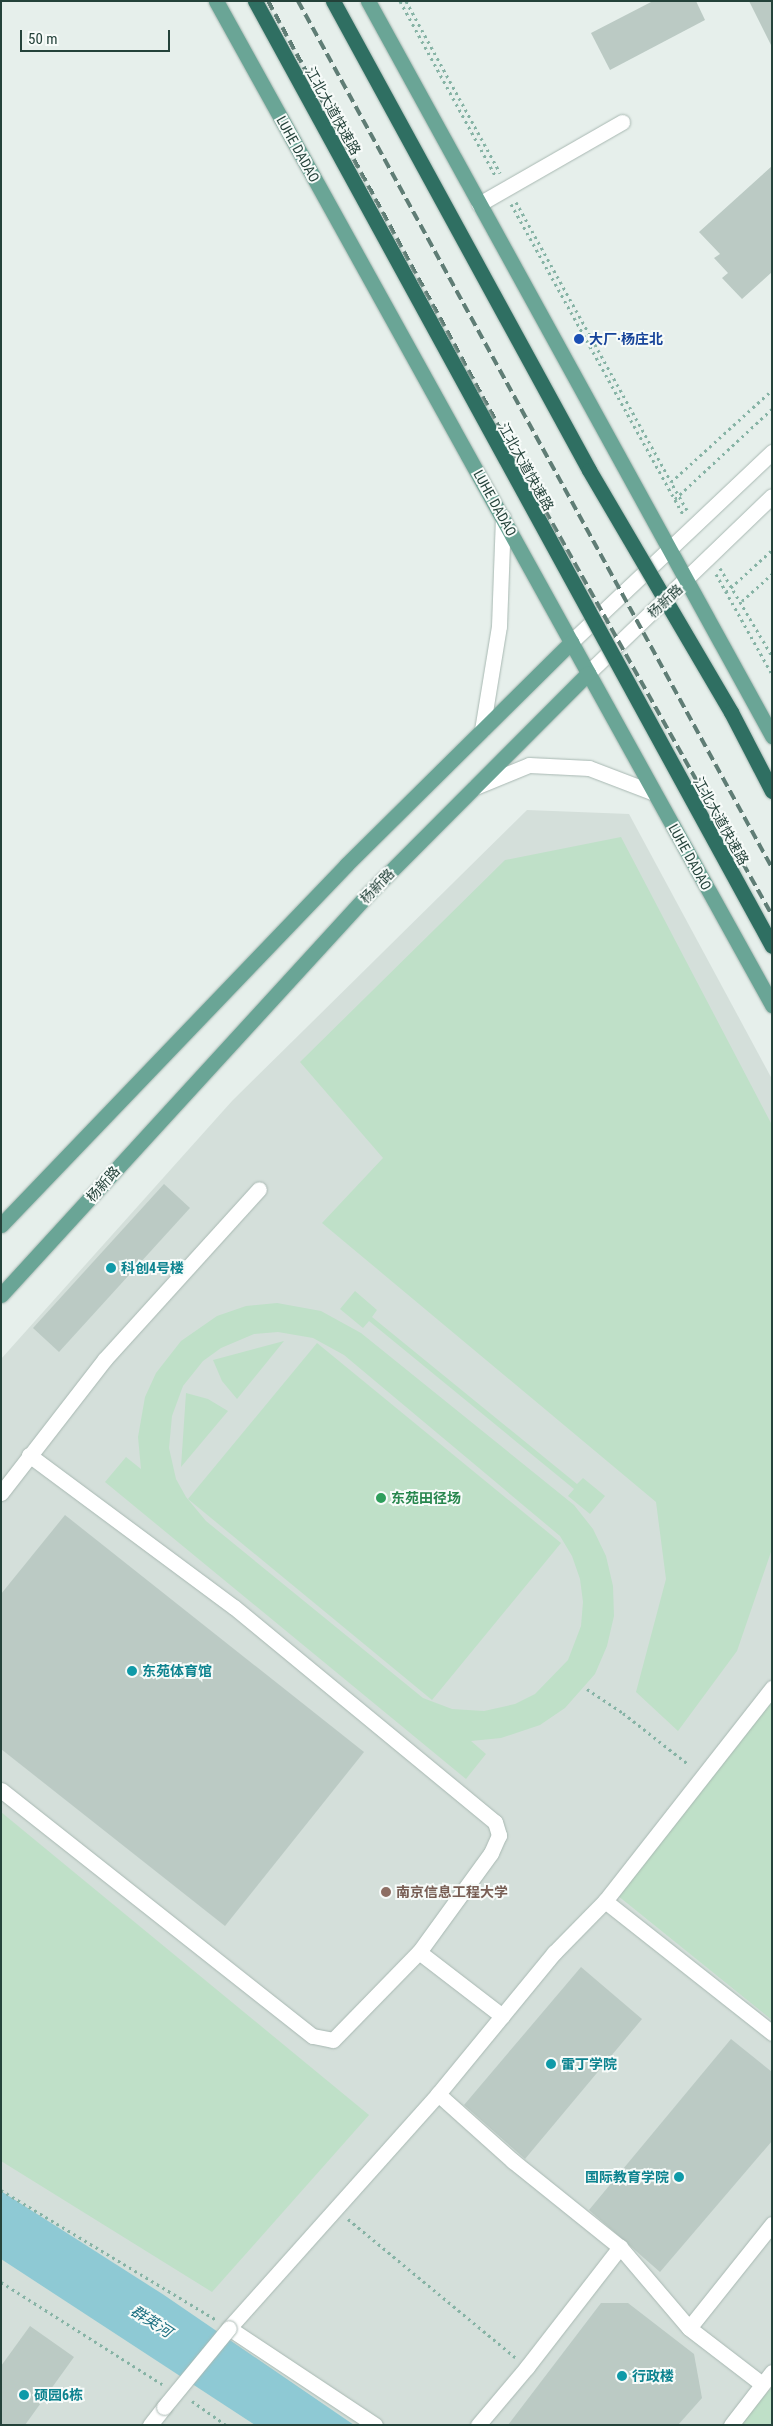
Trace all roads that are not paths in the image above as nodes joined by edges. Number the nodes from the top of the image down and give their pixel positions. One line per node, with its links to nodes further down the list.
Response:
1 (216, 1): 9 (main road, LUHE DADAO)
2 (255, 1): 19 (highway, 江北大道快速路, bridge)
3 (333, 1): 17 (highway, bridge)
4 (368, 1): 6 (main road)
5 (622, 122): 6 (street)
6 (479, 204): 10 (main road)
7 (772, 452): 10 (street)
8 (772, 496): 11 (street, 杨新路)
9 (503, 517): 12 (main road, LUHE DADAO); 14 (street)
10 (669, 551): 11 (main road); 12 (street)
11 (687, 580): 13 (street, 杨新路); 15 (main road)
12 (571, 642): 13 (main road, LUHE DADAO); 14 (main road)
13 (588, 673): 16 (main road, 杨新路); 18 (main road, LUHE DADAO)
14 (482, 730): 22 (main road)
15 (772, 736)
16 (473, 787): 18 (street); 23 (main road, 杨新路)
17 (772, 791)
18 (654, 793): 20 (main road, LUHE DADAO)
19 (772, 946)
20 (772, 1005)
21 (259, 1189): 24 (street)
22 (1, 1225)
23 (1, 1295)
24 (29, 1455): 25 (street); 29 (street)
25 (1, 1493)
26 (772, 1688): 28 (street)
27 (1, 1790): 29 (street)
28 (604, 1901): 30 (street); 31 (street)
29 (419, 1952): 30 (street)
30 (502, 2016): 32 (street)
31 (772, 2033)
32 (438, 2094): 34 (street); 35 (street)
33 (772, 2224): 36 (street)
34 (620, 2247): 36 (street); 40 (street)
35 (229, 2328): 38 (street, bridge); 39 (street)
36 (689, 2328): 37 (street)
37 (767, 2378): 41 (street)
38 (150, 2425)
39 (375, 2425)
40 (478, 2425)
41 (731, 2425)

